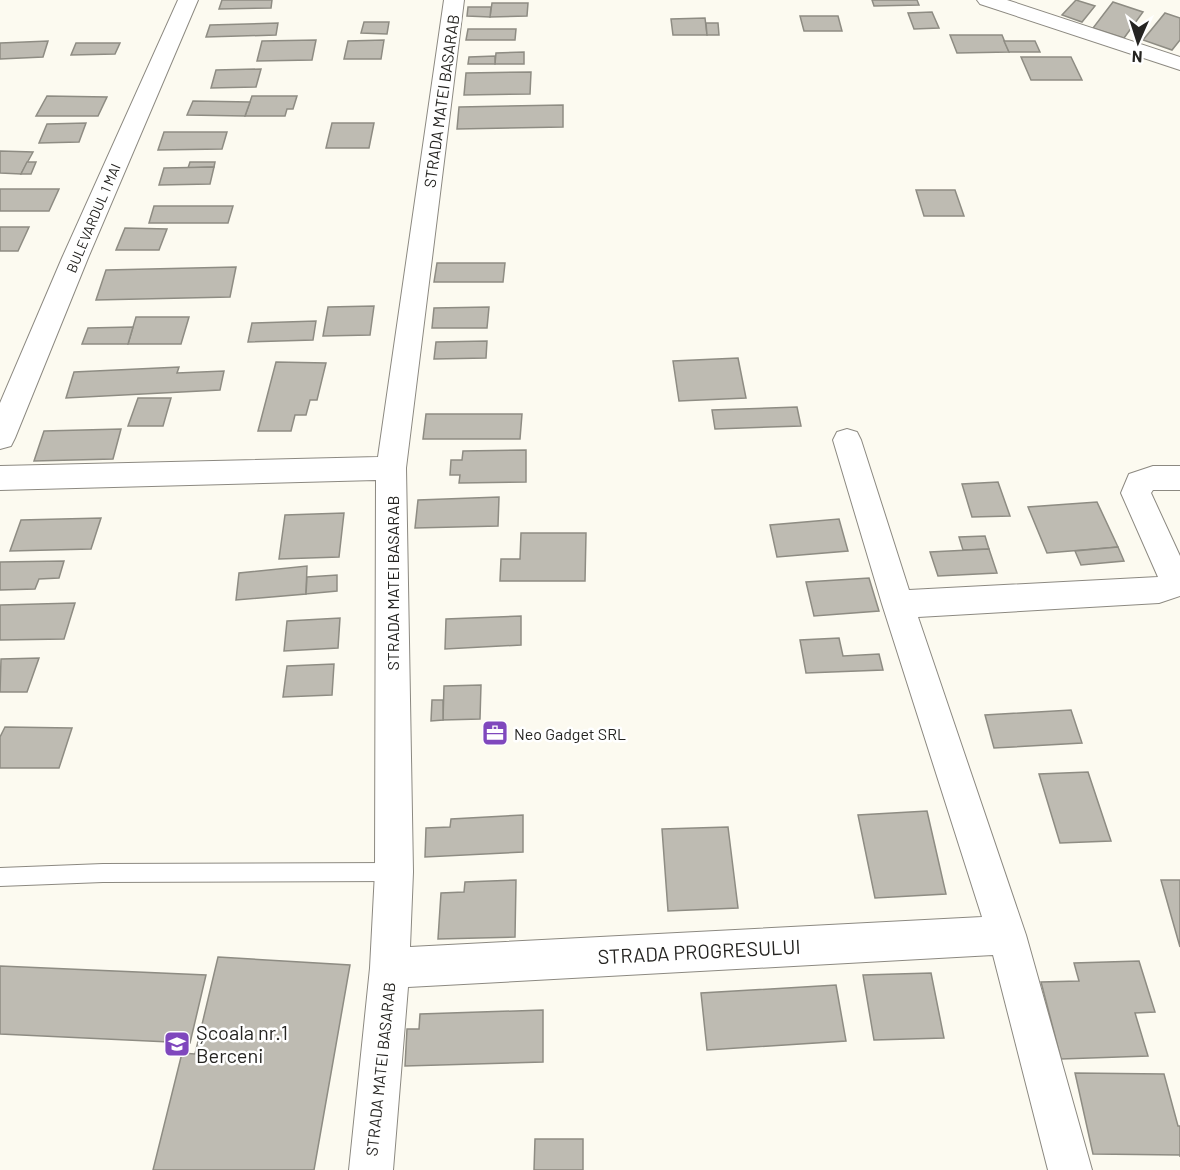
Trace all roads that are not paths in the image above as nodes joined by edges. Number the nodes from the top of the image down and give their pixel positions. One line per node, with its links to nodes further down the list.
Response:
1 (188, 0): 5 (main road, BULEVARDUL 1 MAI)
2 (454, 0): 7 (street, STRADA MATEI BASARAB)
3 (987, 0): 4 (street)
4 (1180, 64)
5 (0, 438)
6 (848, 440): 10 (street)
7 (391, 468): 8 (street); 11 (street, STRADA MATEI BASARAB)
8 (0, 478)
9 (1180, 478): 10 (street)
10 (898, 604): 13 (street)
11 (394, 872): 12 (lane); 14 (street, STRADA MATEI BASARAB)
12 (0, 877)
13 (1007, 935): 14 (street, STRADA PROGRESULUI); 16 (street)
14 (390, 968): 15 (street, STRADA MATEI BASARAB)
15 (370, 1170)
16 (1070, 1170)

